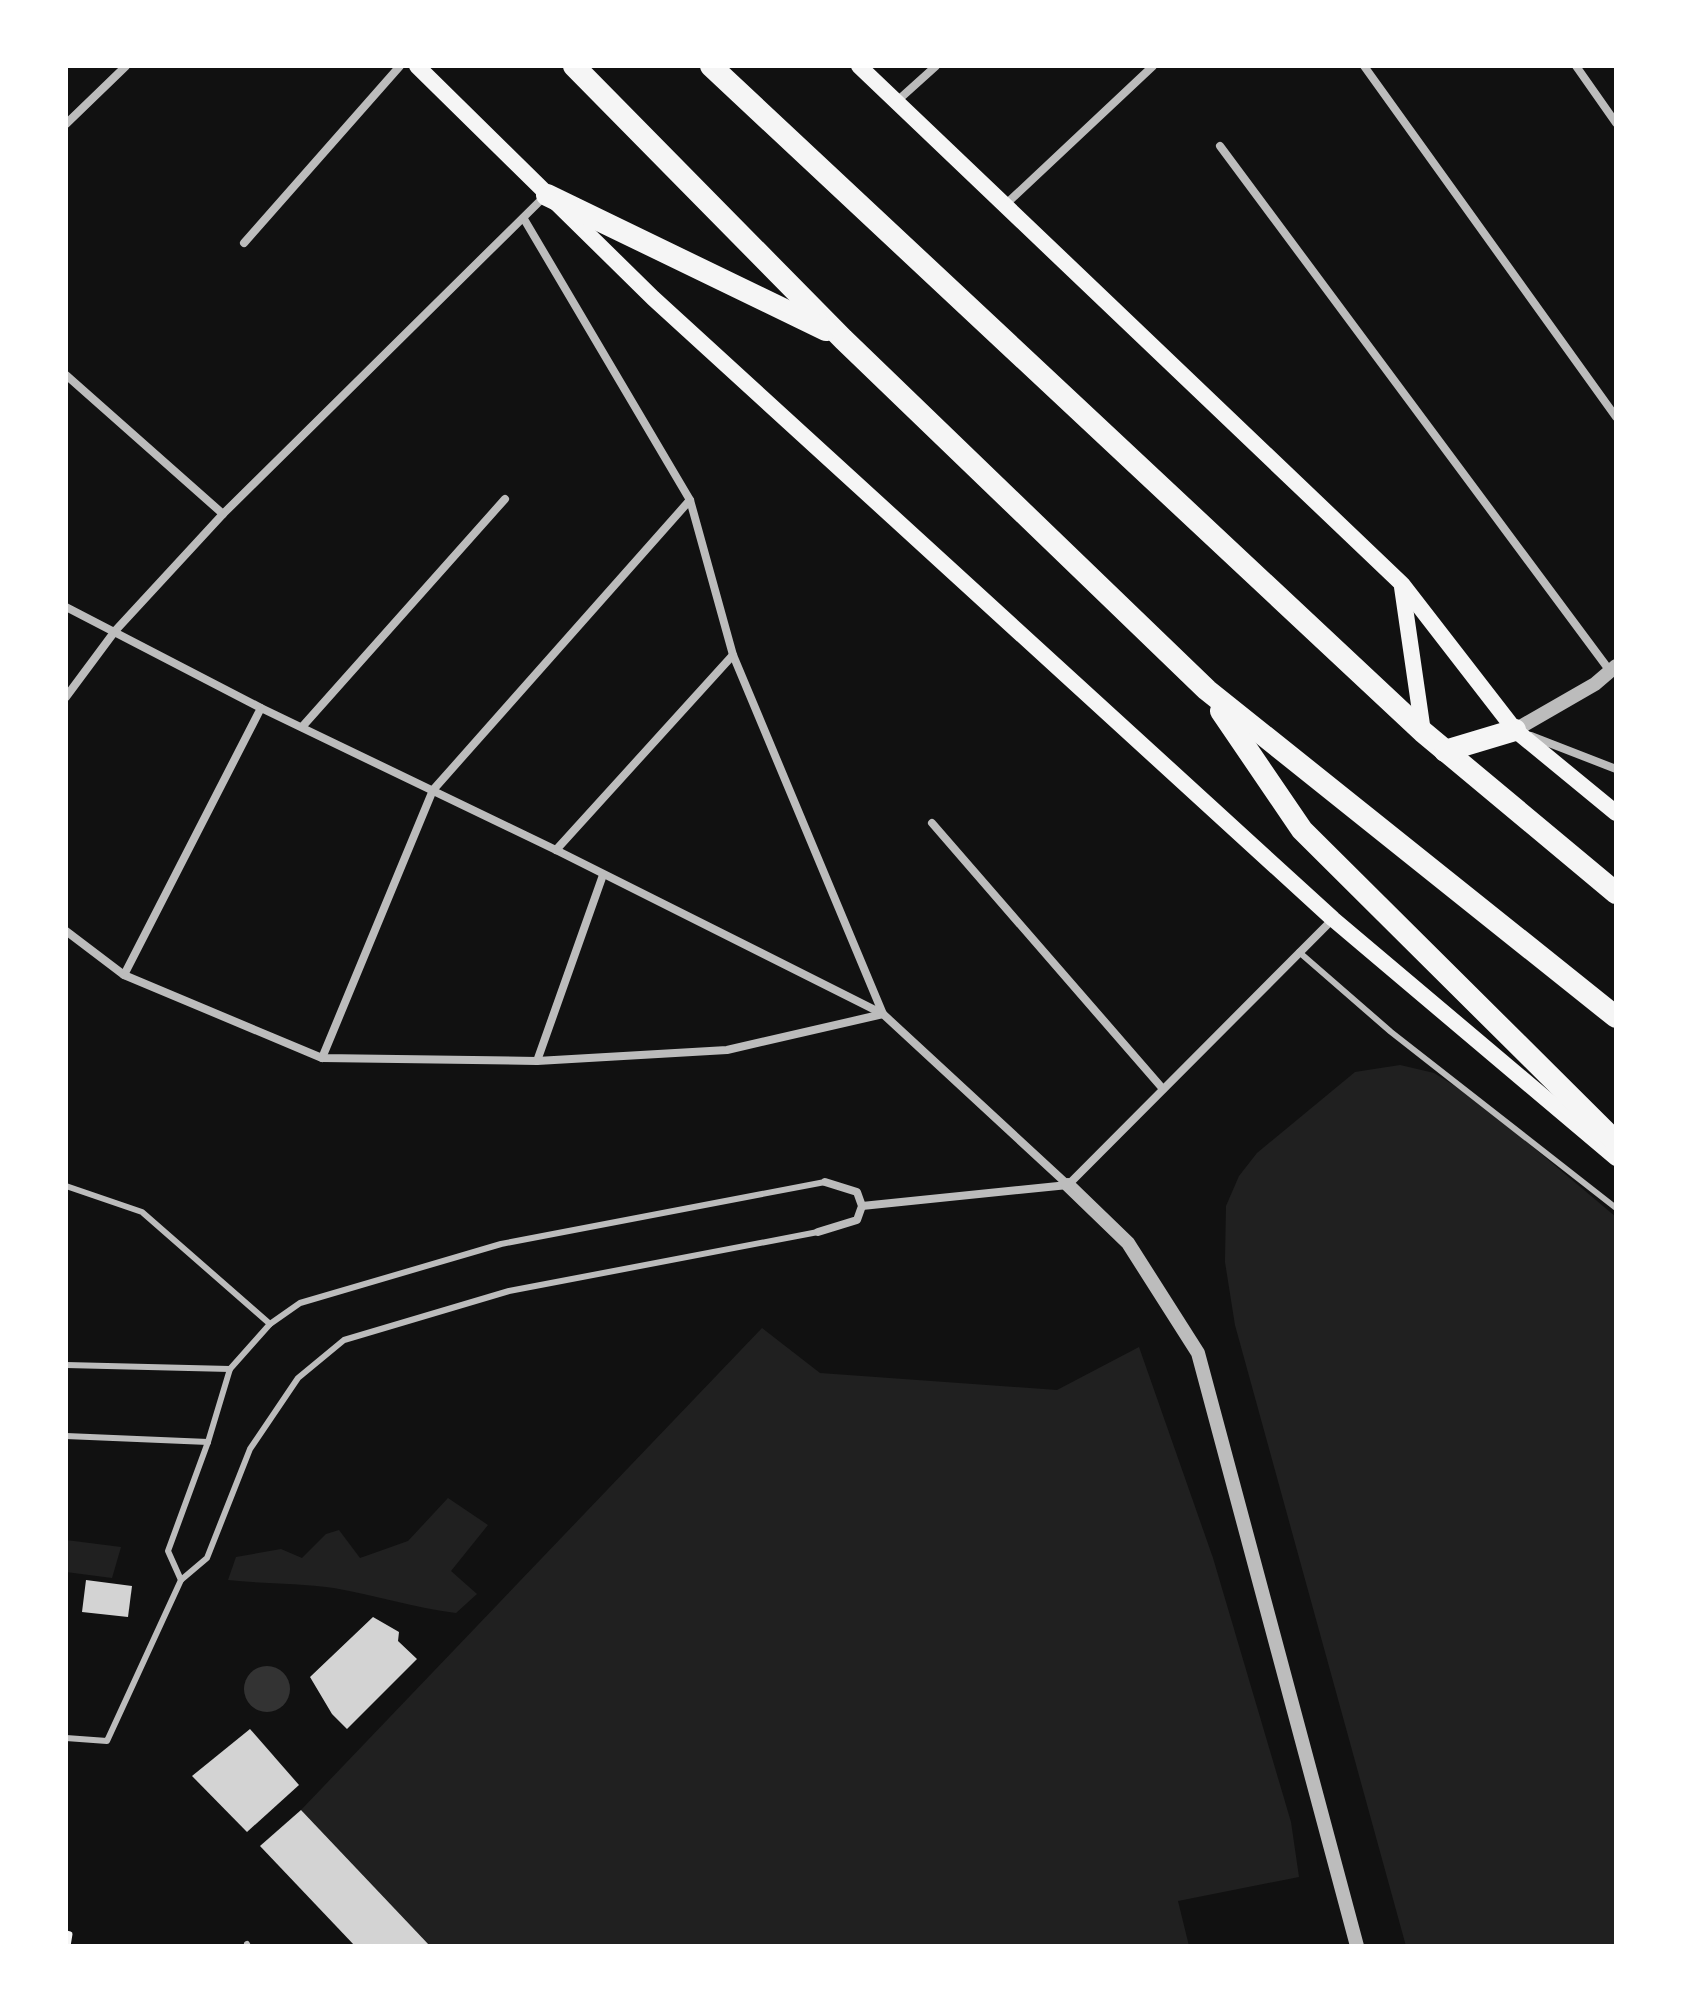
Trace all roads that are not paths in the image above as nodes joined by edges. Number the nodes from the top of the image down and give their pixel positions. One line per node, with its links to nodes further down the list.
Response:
1 (126, 66): 13 (street)
2 (400, 66): 18 (street)
3 (417, 66): 15 (main road)
4 (574, 66): 19 (highway)
5 (711, 66): 35 (highway)
6 (859, 66): 11 (main road)
7 (936, 66): 11 (street)
8 (1153, 66): 16 (street)
9 (1364, 66): 21 (street)
10 (1576, 66): 12 (street)
11 (895, 102): 16 (main road)
12 (1616, 123)
13 (66, 124)
14 (1220, 146): 29 (street)
15 (547, 195): 17 (street); 19 (highway); 44 (main road)
16 (1004, 205): 25 (main road)
17 (524, 219): 23 (street); 24 (street)
18 (244, 243)
19 (843, 339): 30 (highway)
20 (66, 375): 24 (street)
21 (1616, 417)
22 (505, 499): 33 (street)
23 (690, 500): 28 (street); 38 (street)
24 (223, 514): 27 (street)
25 (1402, 584): 34 (main road); 35 (main road)
26 (66, 607): 27 (street)
27 (115, 631): 31 (street); 32 (street)
28 (733, 655): 41 (street); 48 (street)
29 (1613, 668): 34 (street)
30 (1207, 690): 49 (highway); 53 (highway)
31 (66, 697)
32 (261, 708): 33 (street); 47 (street)
33 (302, 727): 38 (street)
34 (1515, 730): 36 (highway); 37 (street); 39 (main road)
35 (1423, 732): 36 (highway)
36 (1445, 751): 43 (highway)
37 (1616, 769)
38 (433, 790): 41 (street); 50 (street)
39 (1616, 813)
40 (932, 823): 52 (street)
41 (556, 850): 42 (street)
42 (603, 875): 48 (street); 51 (street)
43 (1616, 893)
44 (1333, 919): 46 (street); 54 (main road)
45 (66, 931): 47 (street)
46 (1299, 952): 52 (street); 59 (lane)
47 (124, 975): 50 (street)
48 (883, 1014): 51 (street); 56 (street)
49 (1616, 1017)
50 (322, 1058): 51 (street)
51 (537, 1061)
52 (1163, 1089): 56 (street)
53 (1616, 1142)
54 (1616, 1158)
55 (825, 1182): 58 (street); 61 (lane)
56 (1068, 1185): 58 (street); 68 (street)
57 (66, 1186): 61 (lane)
58 (862, 1206): 60 (street)
59 (1616, 1208)
60 (818, 1232): 66 (lane)
61 (270, 1324): 63 (lane)
62 (66, 1365): 63 (lane)
63 (230, 1369): 65 (lane)
64 (66, 1436): 65 (lane)
65 (208, 1442): 66 (lane)
66 (181, 1580): 67 (lane)
67 (66, 1738)
68 (1357, 1946)

